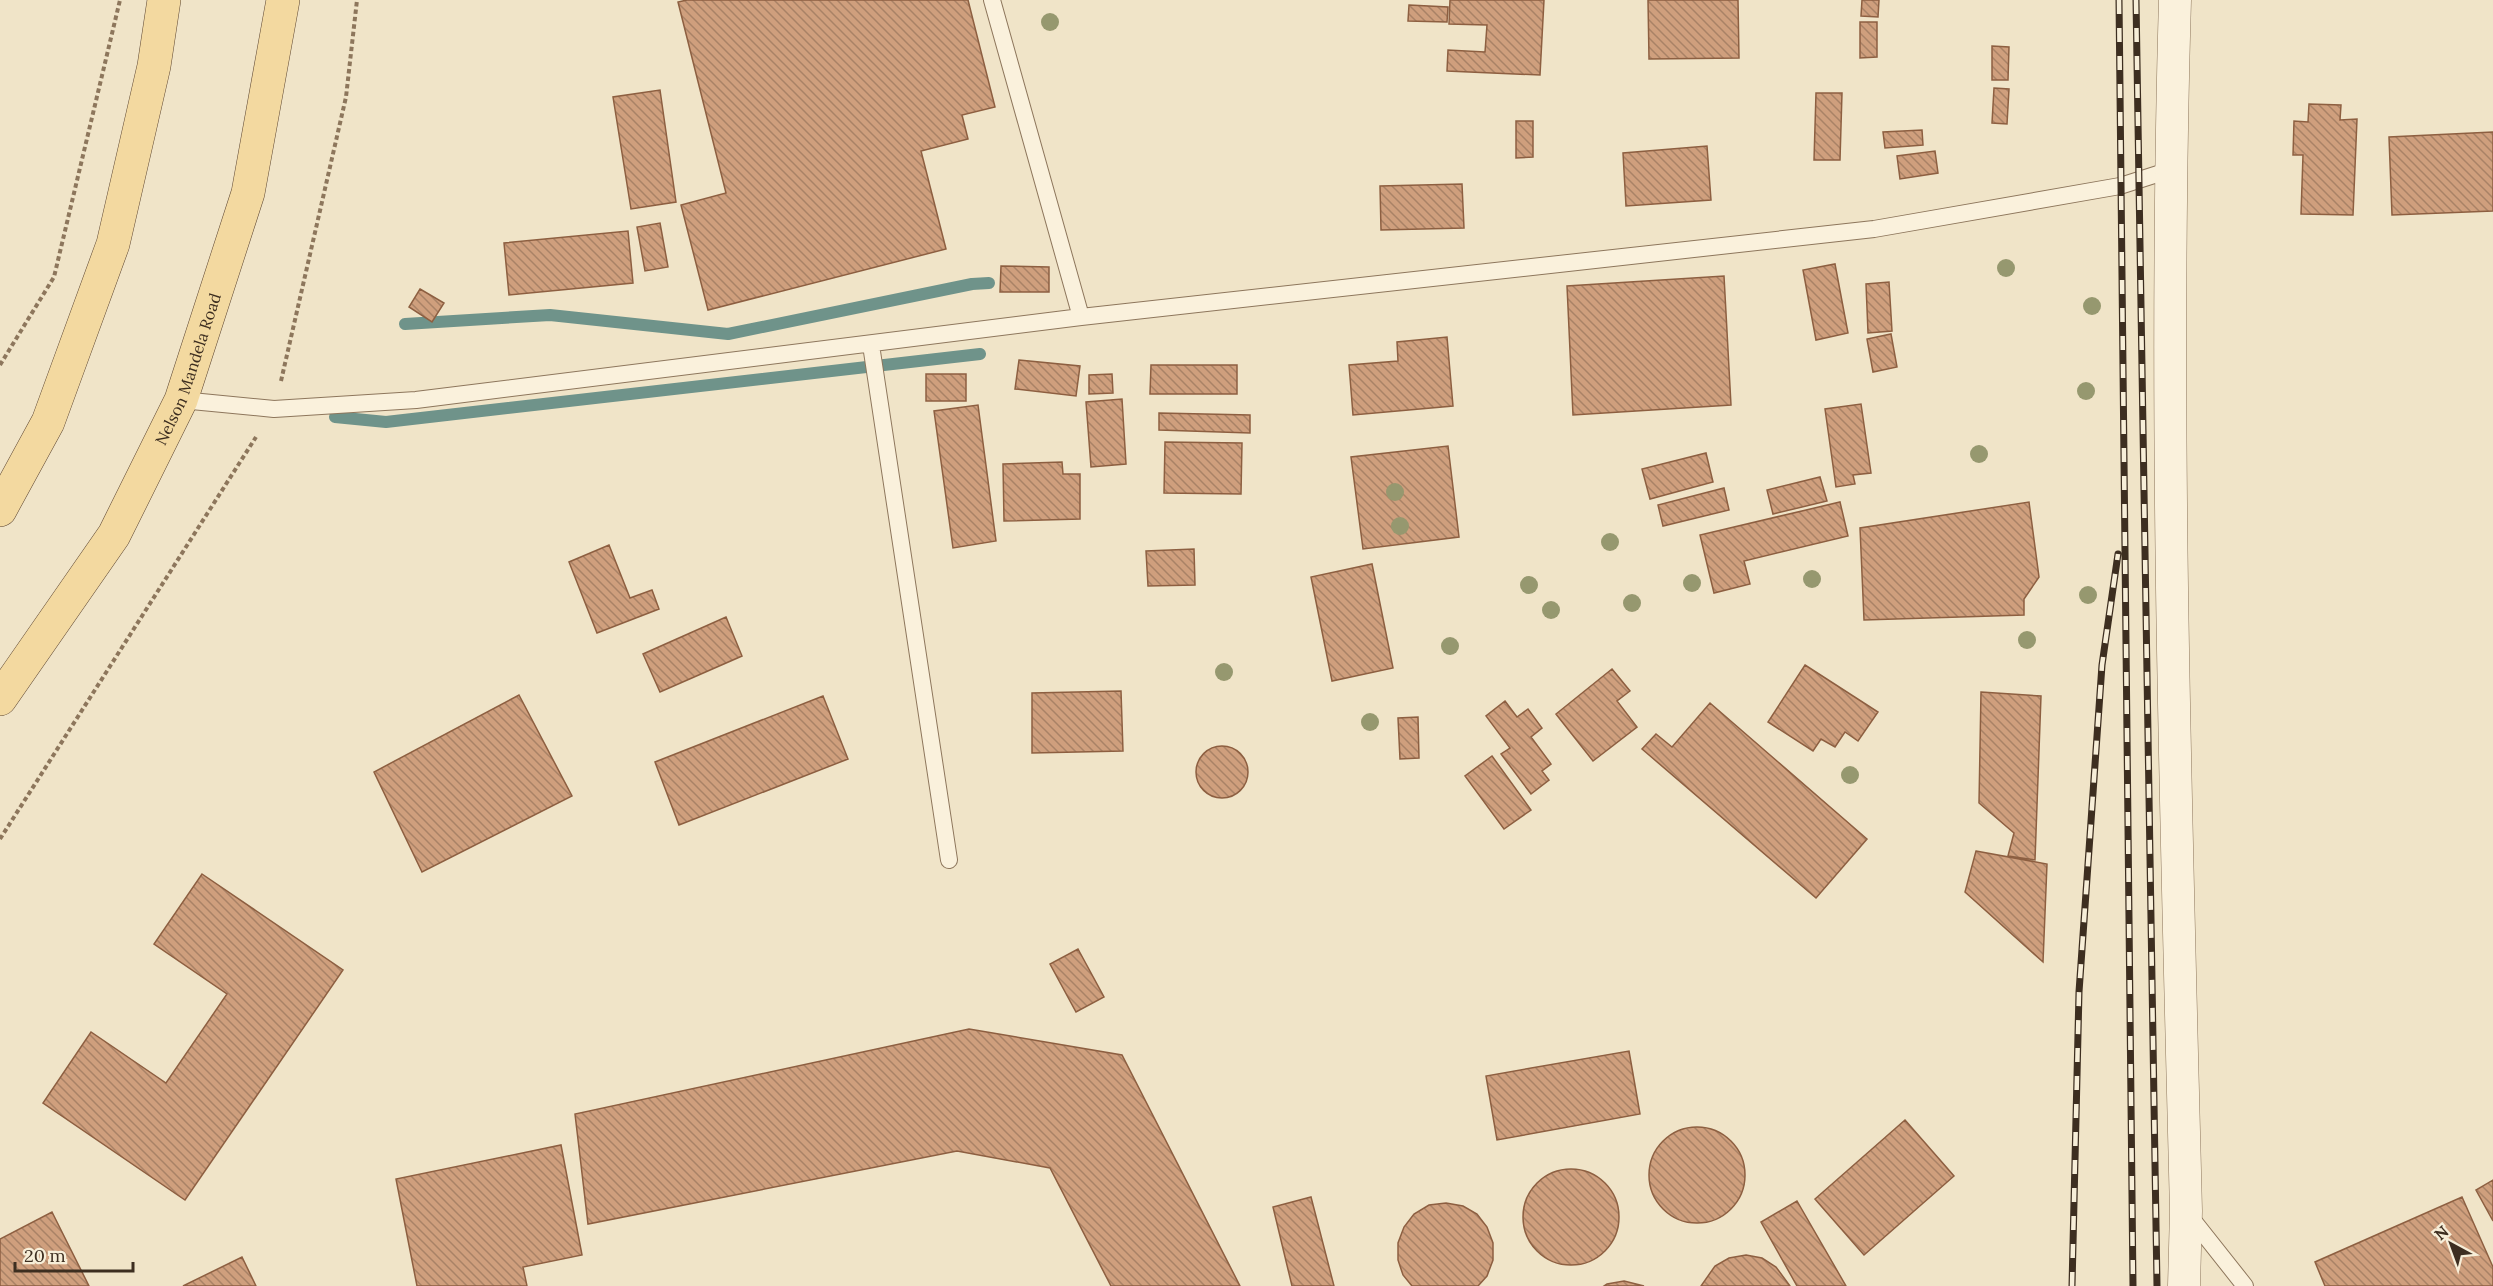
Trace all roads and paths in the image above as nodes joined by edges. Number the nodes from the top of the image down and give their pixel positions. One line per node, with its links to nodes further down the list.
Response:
1 (120, 0): 9 (path)
2 (164, 0): 11 (main road)
3 (283, 0): 10 (main road, Nelson Mandela Road)
4 (992, 0): 7 (lane)
5 (2175, 0): 6 (street)
6 (2170, 170): 7 (lane); 14 (street)
7 (1081, 317): 8 (lane)
8 (870, 345): 10 (lane); 13 (lane)
9 (0, 365)
10 (181, 400): 12 (main road, Nelson Mandela Road)
11 (0, 510)
12 (0, 699)
13 (949, 860)
14 (2186, 1211): 15 (street); 16 (lane)
15 (2184, 1286)
16 (2245, 1286)

